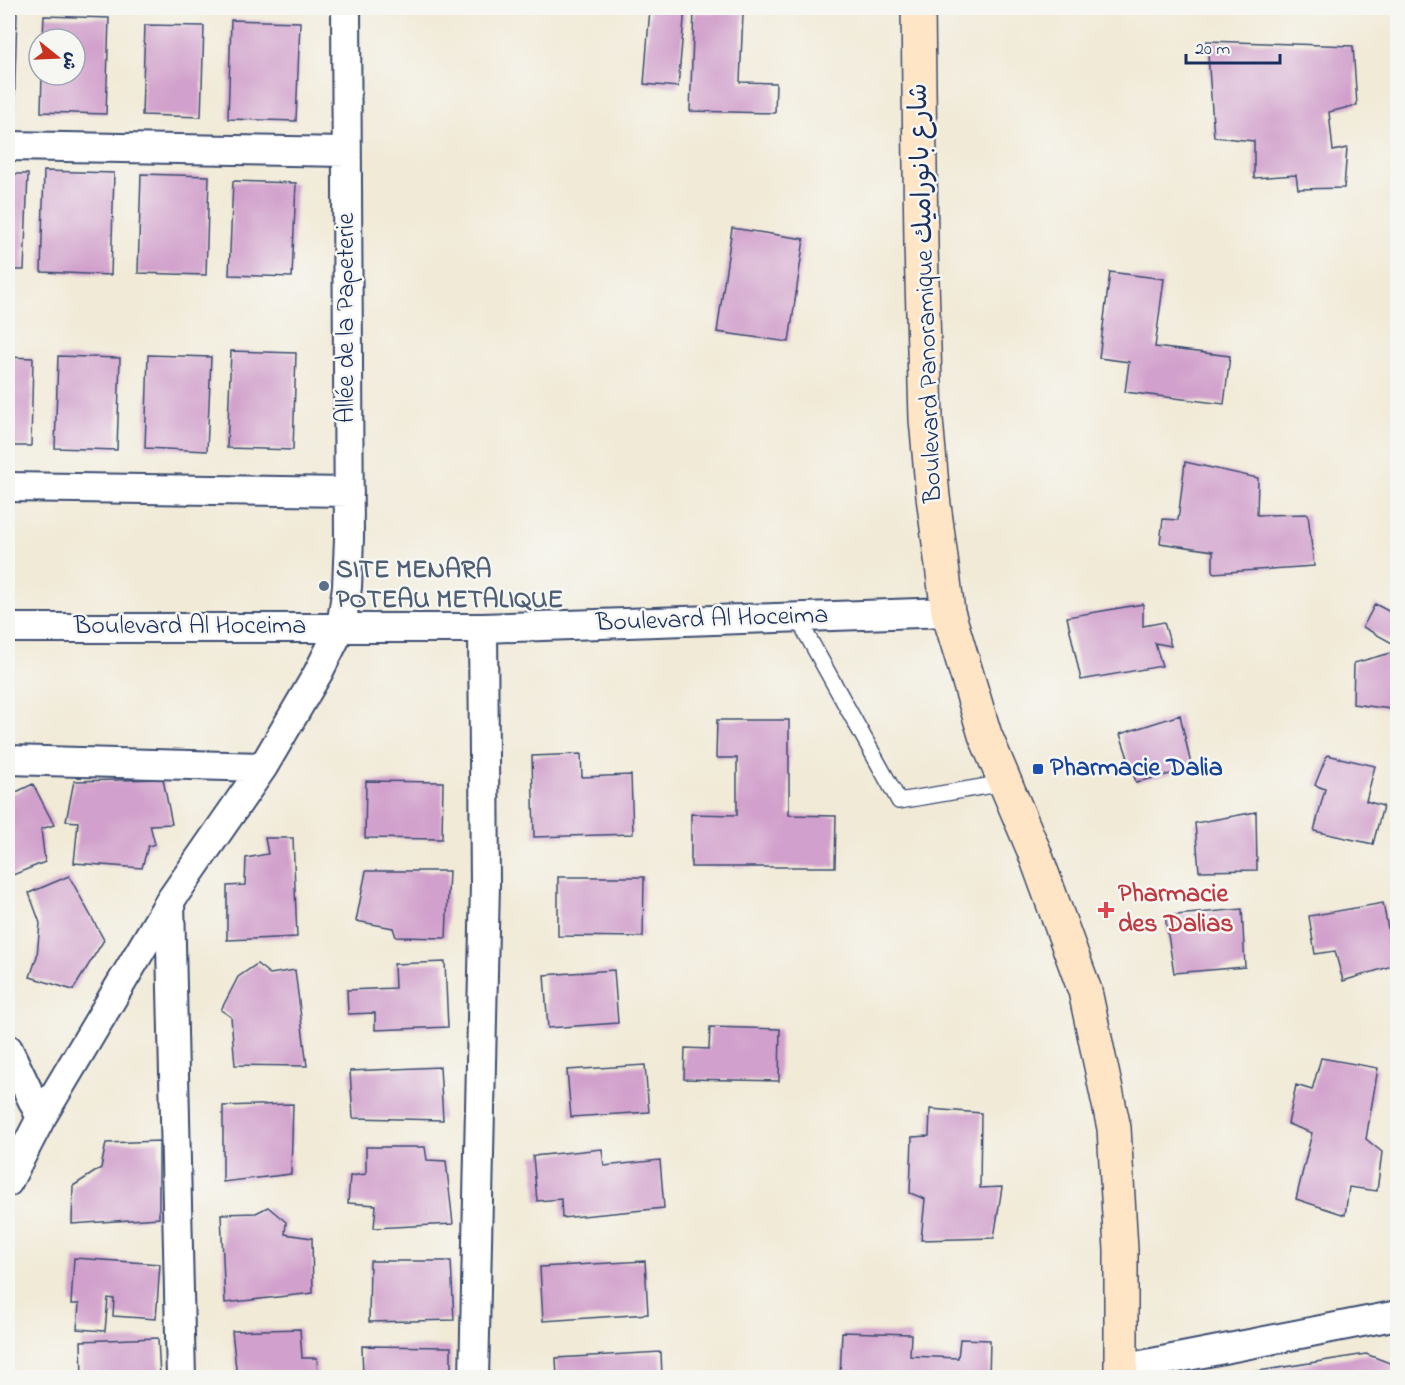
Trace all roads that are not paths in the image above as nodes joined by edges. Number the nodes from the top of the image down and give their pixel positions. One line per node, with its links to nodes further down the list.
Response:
1 (346, 8): 4 (street, Allée de la Papeterie)
2 (918, 8): 7 (main road, Boulevard Panoramique شارع بانوراميك)
3 (8, 146): 4 (street)
4 (346, 152): 6 (street, Allée de la Papeterie)
5 (8, 487): 6 (street)
6 (349, 492): 10 (street, Allée de la Papeterie)
7 (948, 612): 8 (street, Boulevard Al Hoceima); 14 (main road, Boulevard Panoramique شارع بانوراميك)
8 (797, 617): 11 (street, Boulevard Al Hoceima); 14 (lane)
9 (8, 627): 10 (street, Boulevard Al Hoceima)
10 (341, 627): 11 (street, Boulevard Al Hoceima); 13 (street, Allée de la Papeterie)
11 (483, 628): 22 (street)
12 (8, 760): 13 (street)
13 (263, 767): 15 (street, Allée de la Papeterie)
14 (1005, 783): 20 (main road, Boulevard Panoramique شارع بانوراميك)
15 (170, 902): 17 (street, Allée de la Papeterie); 21 (street)
16 (8, 1049): 17 (street)
17 (41, 1118): 18 (street, Allée de la Papeterie)
18 (8, 1182)
19 (1398, 1315): 20 (street)
20 (1121, 1373)
21 (181, 1377)
22 (474, 1377)

